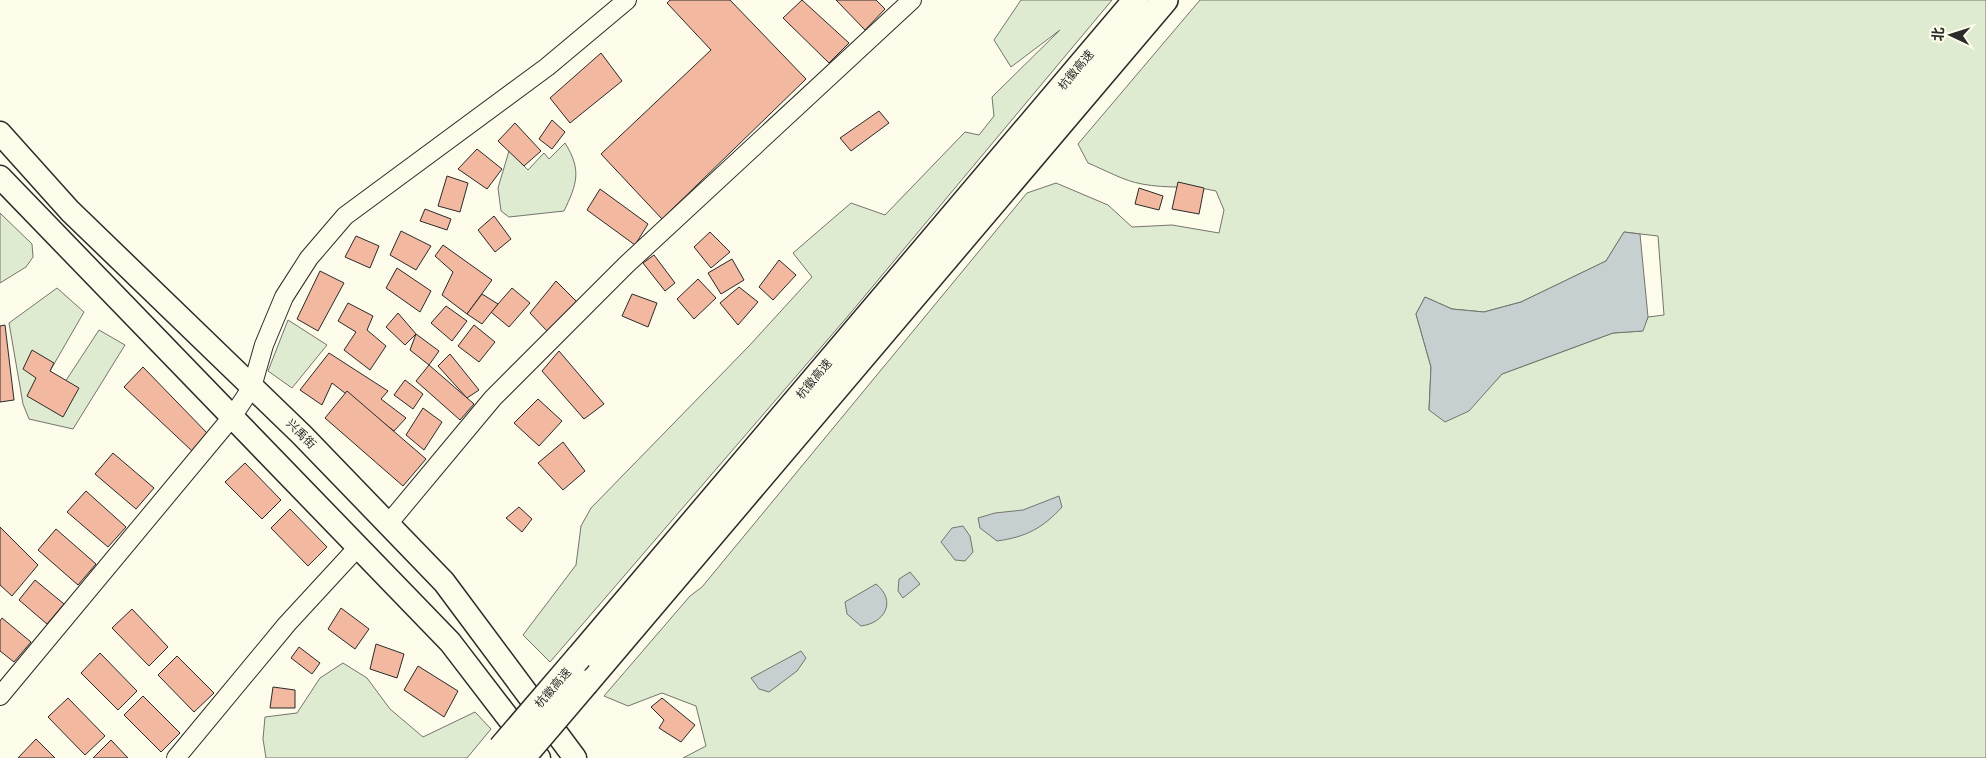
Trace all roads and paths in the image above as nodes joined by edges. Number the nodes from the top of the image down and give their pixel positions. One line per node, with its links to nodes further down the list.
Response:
1 (627, 0): 7 (street)
2 (912, 0): 9 (street)
3 (1136, 0): 12 (highway, 杭徽高速, bridge)
4 (1165, 0): 12 (highway, 杭徽高速, bridge)
5 (0, 134): 7 (main road, 兴禹街)
6 (0, 177): 8 (main road)
7 (252, 387): 8 (street); 9 (main road, 兴禹街)
8 (232, 417): 10 (main road); 11 (street)
9 (388, 524): 15 (main road, 兴禹街)
10 (358, 547): 13 (street); 14 (main road)
11 (0, 696)
12 (505, 755)
13 (176, 758)
14 (539, 758)
15 (575, 758)

